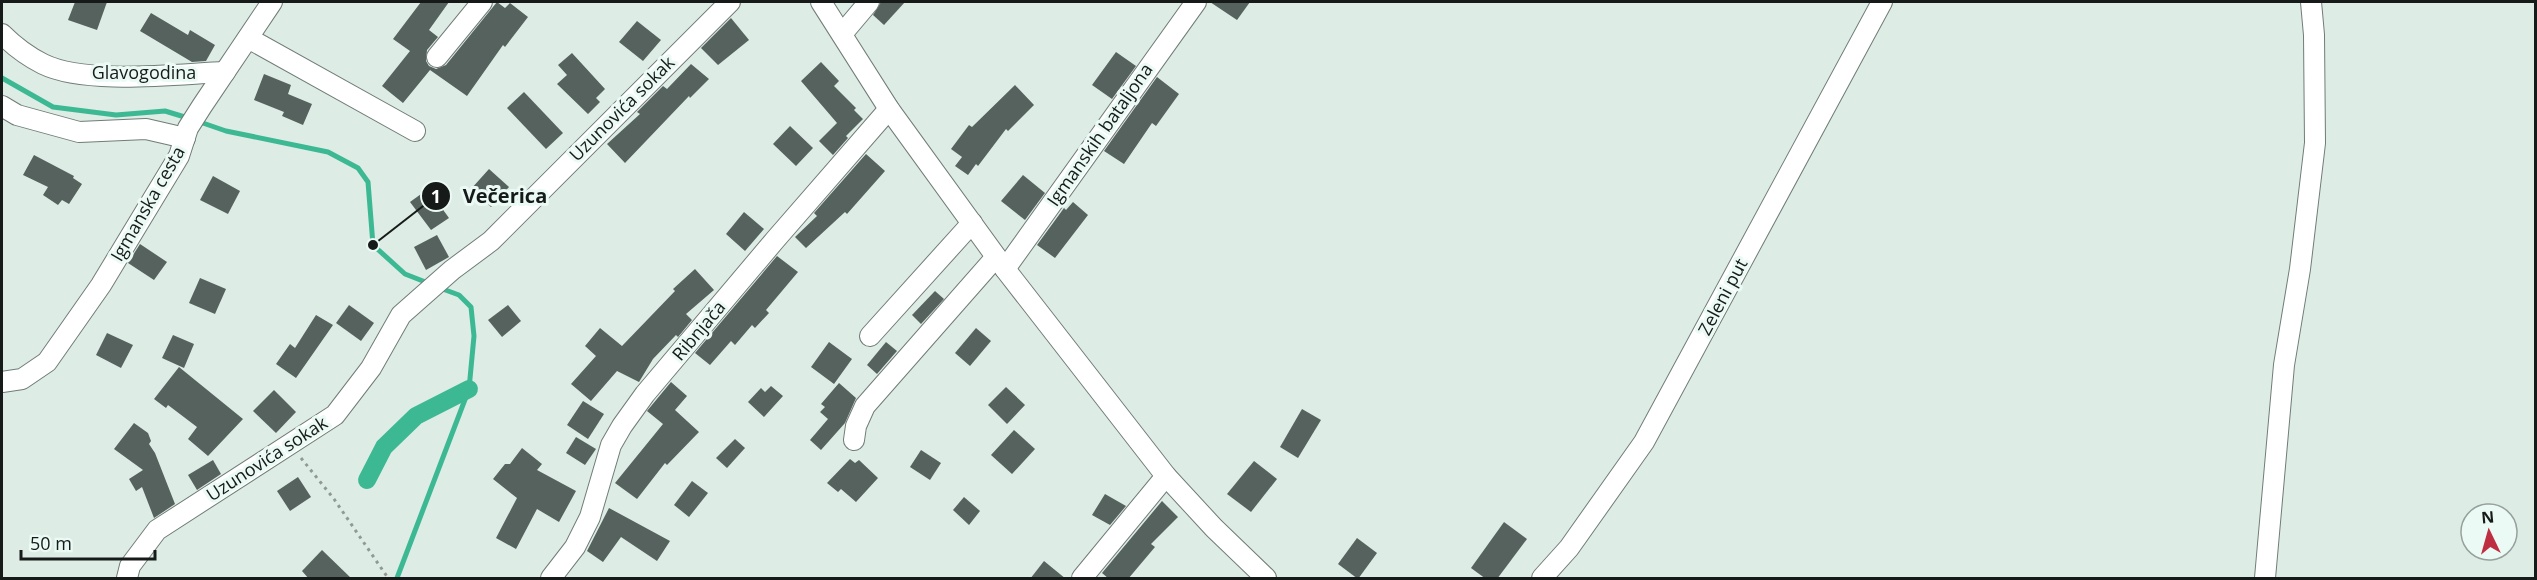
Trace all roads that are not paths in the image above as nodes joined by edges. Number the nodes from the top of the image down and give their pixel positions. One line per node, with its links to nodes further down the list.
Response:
1 (272, 2): 11 (street, Igmanska cesta)
2 (482, 2): 12 (street)
3 (730, 2): 25 (street, Uzunovića sokak)
4 (821, 2): 10 (street)
5 (869, 2): 10 (street)
6 (1196, 2): 19 (street, Igmanskih bataljona)
7 (1882, 2): 28 (street, Zeleni put)
8 (2311, 2): 29 (street)
9 (2, 34): 13 (street, Glavogodina)
10 (842, 34): 15 (street)
11 (248, 38): 13 (street, Igmanska cesta); 16 (street)
12 (437, 57)
13 (225, 72): 17 (street, Igmanska cesta)
14 (2, 106): 17 (street)
15 (889, 109): 18 (street); 26 (street, Ribnjača)
16 (415, 131)
17 (187, 133): 21 (street, Igmanska cesta)
18 (972, 223): 19 (street); 20 (street)
19 (1001, 263): 22 (street, Igmanskih bataljona); 23 (street)
20 (870, 336)
21 (2, 382)
22 (854, 440)
23 (1166, 476): 24 (street); 27 (street)
24 (1266, 578)
25 (128, 579)
26 (551, 579)
27 (1082, 579)
28 (1542, 579)
29 (2265, 579)

